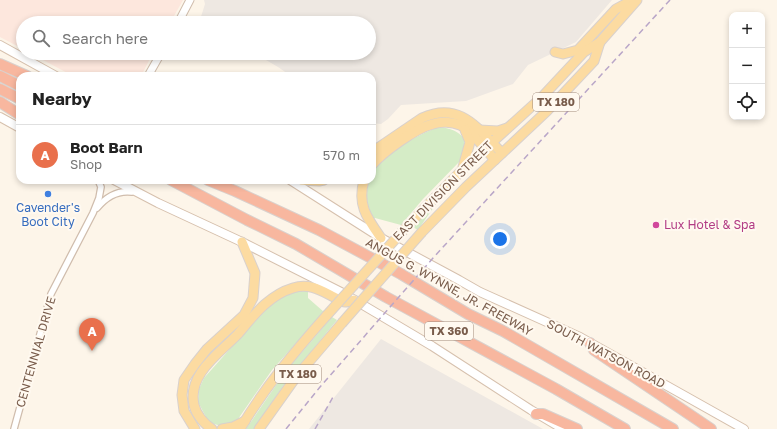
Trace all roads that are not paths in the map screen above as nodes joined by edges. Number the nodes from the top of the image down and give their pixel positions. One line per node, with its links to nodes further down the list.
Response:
1 (190, 0): 4 (street)
2 (633, 0): 7 (main road)
3 (637, 0): 5 (main road, EAST DIVISION STREET / TX 180)
4 (182, 16)
5 (600, 42): 24 (main road, EAST DIVISION STREET / TX 180); 28 (main road, EAST DIVISION STREET / TX 180)
6 (0, 45): 8 (main road)
7 (555, 52)
8 (16, 54)
9 (27, 60): 13 (main road)
10 (157, 60): 14 (street)
11 (0, 64): 12 (highway)
12 (17, 72)
13 (49, 72)
14 (150, 72)
15 (0, 76): 16 (highway)
16 (16, 84)
17 (0, 89): 18 (highway)
18 (16, 97)
19 (0, 102): 20 (highway)
20 (16, 112)
21 (0, 117): 22 (main road)
22 (16, 126)
23 (464, 127): 26 (main road); 30 (main road); 31 (main road)
24 (508, 128): 25 (main road); 26 (main road, EAST DIVISION STREET / TX 180)
25 (479, 130): 26 (main road); 27 (main road)
26 (488, 145): 28 (main road); 29 (main road); 31 (main road, EAST DIVISION STREET / TX 180)
27 (376, 149)
28 (502, 153): 29 (main road, EAST DIVISION STREET / TX 180)
29 (495, 160): 51 (main road, EAST DIVISION STREET / TX 180, bridge)
30 (376, 161)
31 (462, 170): 45 (main road, EAST DIVISION STREET / TX 180, bridge)
32 (100, 184): 39 (street, CENTENNIAL DRIVE)
33 (121, 184): 38 (main road)
34 (180, 184): 54 (highway, TX 360)
35 (218, 184): 55 (highway, ANGUS G. WYNNE, JR. FREEWAY / TX 360)
36 (296, 184): 40 (main road, SOUTH WATSON ROAD)
37 (363, 184): 40 (main road)
38 (136, 192): 39 (street, CENTENNIAL DRIVE); 41 (main road)
39 (93, 213): 46 (street, CENTENNIAL DRIVE)
40 (381, 238): 43 (main road, SOUTH WATSON ROAD)
41 (242, 242): 42 (main road); 47 (main road)
42 (354, 300): 44 (main road); 48 (main road)
43 (590, 343): 56 (highway); 57 (main road, SOUTH WATSON ROAD)
44 (536, 414): 52 (main road); 53 (highway)
45 (246, 420): 49 (main road); 50 (main road, EAST DIVISION STREET / TX 180)
46 (14, 429)
47 (195, 429)
48 (212, 429)
49 (222, 429)
50 (240, 429)
51 (259, 429)
52 (563, 429)
53 (577, 429)
54 (625, 429)
55 (673, 429)
56 (711, 429)
57 (744, 429)

